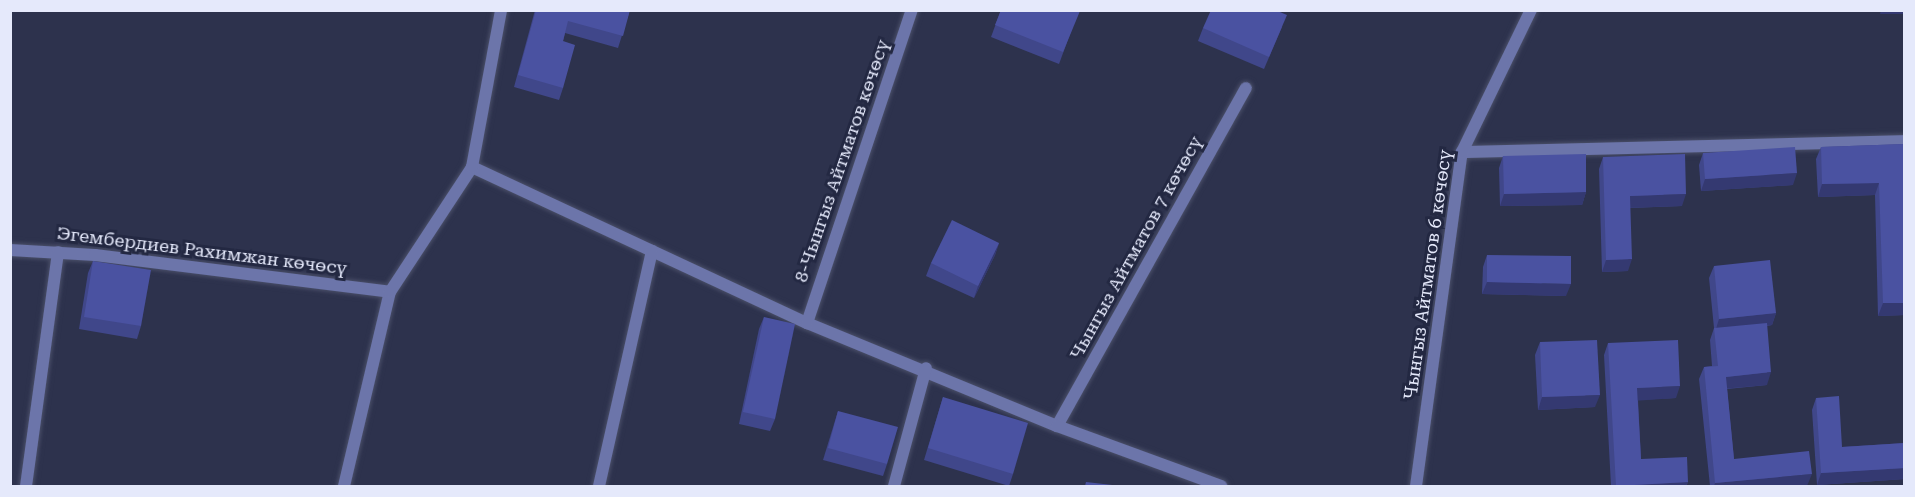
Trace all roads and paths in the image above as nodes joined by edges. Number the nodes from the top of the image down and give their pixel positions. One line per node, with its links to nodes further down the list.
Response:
1 (501, 10): 7 (street)
2 (912, 10): 12 (street, 8-Чынгыз Айтматов көчөсү)
3 (1531, 10): 6 (street, Чынгыз Айтматов 6 көчөсү)
4 (1246, 88): 14 (street, Чынгыз Айтматов 7 көчөсү)
5 (1905, 141): 6 (street)
6 (1462, 152): 20 (street, Чынгыз Айтматов 6 көчөсү)
7 (472, 167): 9 (street); 11 (street)
8 (10, 250): 10 (street, Эгембердиев Рахимжан көчөсү)
9 (652, 251): 12 (street); 17 (street)
10 (58, 252): 11 (street, Эгембердиев Рахимжан көчөсү); 15 (street)
11 (390, 292): 16 (street)
12 (807, 322): 13 (street)
13 (926, 368): 14 (street); 18 (street)
14 (1057, 426): 19 (street)
15 (26, 486)
16 (344, 486)
17 (599, 486)
18 (894, 486)
19 (1221, 486)
20 (1416, 486)

